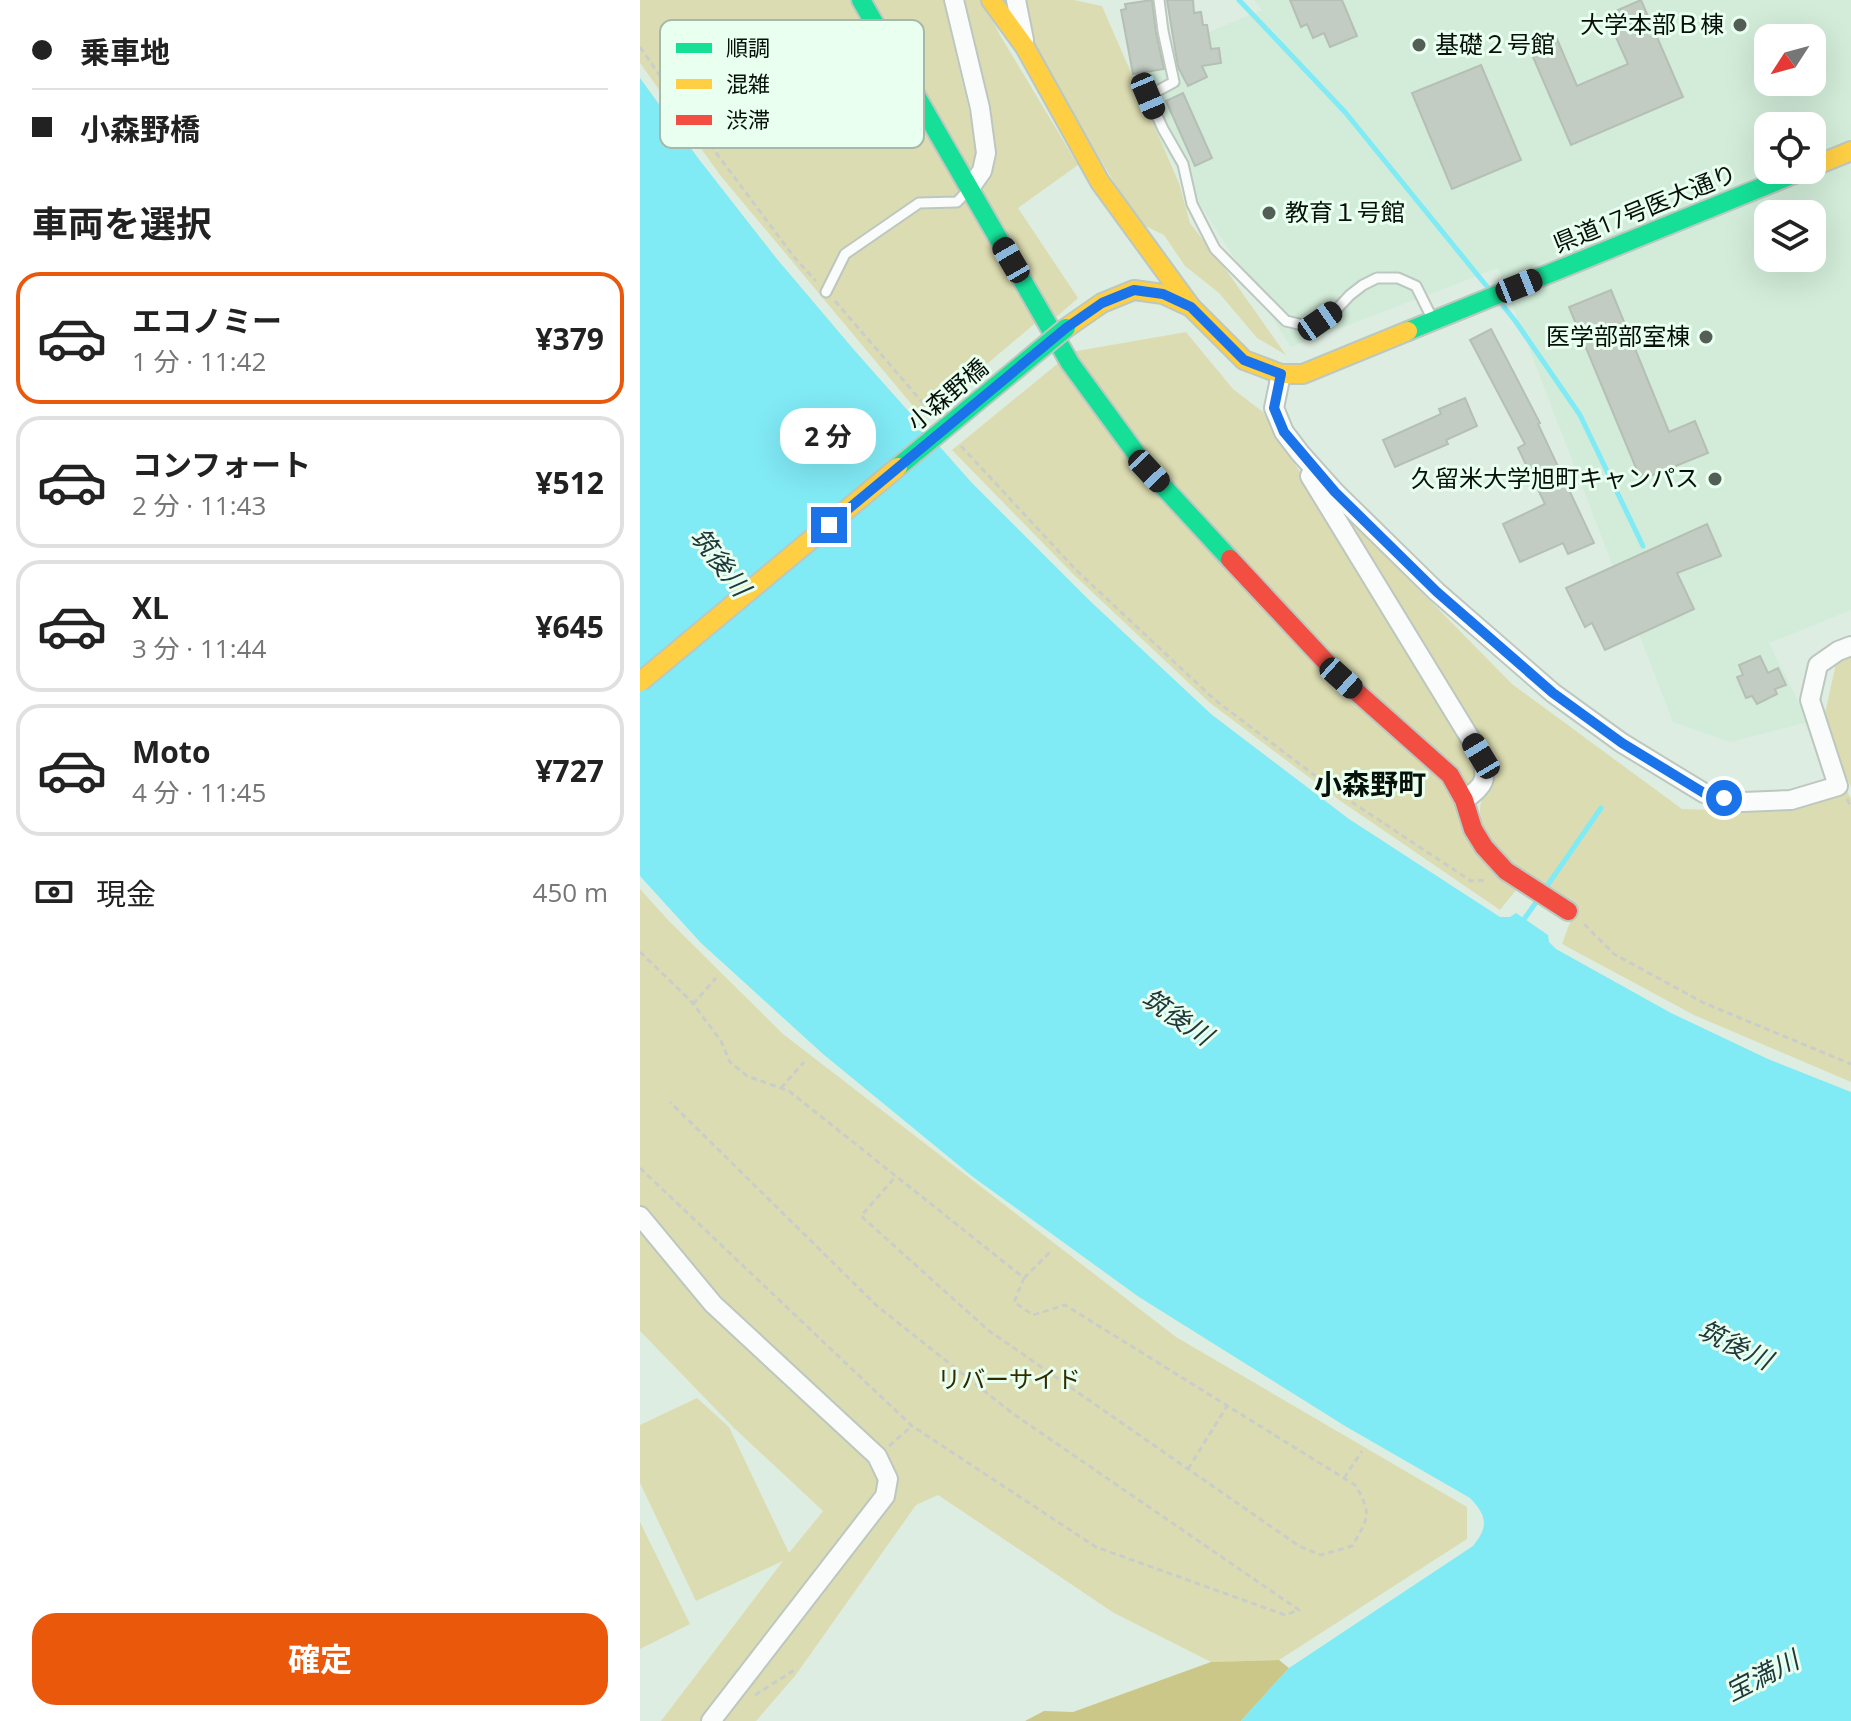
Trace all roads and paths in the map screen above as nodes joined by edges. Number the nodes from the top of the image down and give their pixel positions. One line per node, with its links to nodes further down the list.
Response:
1 (861, 0): 6 (street)
2 (954, 0): 15 (street)
3 (991, 0): 8 (street)
4 (1016, 0): 8 (street)
5 (1159, 0): 18 (lane)
6 (873, 20)
7 (640, 47): 9 (path)
8 (1025, 47): 17 (street)
9 (660, 76)
10 (924, 109): 15 (street)
11 (713, 148): 16 (path)
12 (1851, 151): 13 (street)
13 (1826, 161)
14 (1770, 184): 18 (street, 県道17号医大通り)
15 (970, 188): 16 (lane); 25 (street)
16 (826, 292): 20 (path)
17 (1191, 307): 19 (street); 24 (street, 小森野橋, bridge)
18 (1433, 321): 19 (street, 県道17号医大通り)
19 (1281, 374): 22 (street)
20 (936, 418)
21 (956, 441): 26 (path)
22 (1300, 453): 23 (street); 25 (street)
23 (1851, 646)
24 (640, 682)
25 (1464, 800): 26 (street)
26 (1506, 871): 27 (street)
27 (1568, 911): 32 (path)
28 (640, 952): 30 (path)
29 (716, 978): 30 (path)
30 (693, 1004): 33 (path)
31 (804, 1062): 33 (path)
32 (1851, 1064)
33 (781, 1088): 36 (path)
34 (670, 1102): 41 (path)
35 (640, 1168): 41 (path)
36 (896, 1176): 39 (path); 44 (path)
37 (640, 1216): 43 (street)
38 (1050, 1252): 39 (path)
39 (1024, 1278): 40 (path)
40 (1227, 1406): 44 (path); 45 (path)
41 (912, 1426): 43 (path)
42 (1362, 1451): 45 (path)
43 (877, 1456): 46 (street)
44 (1188, 1469): 45 (path)
45 (1344, 1478)
46 (711, 1721)

